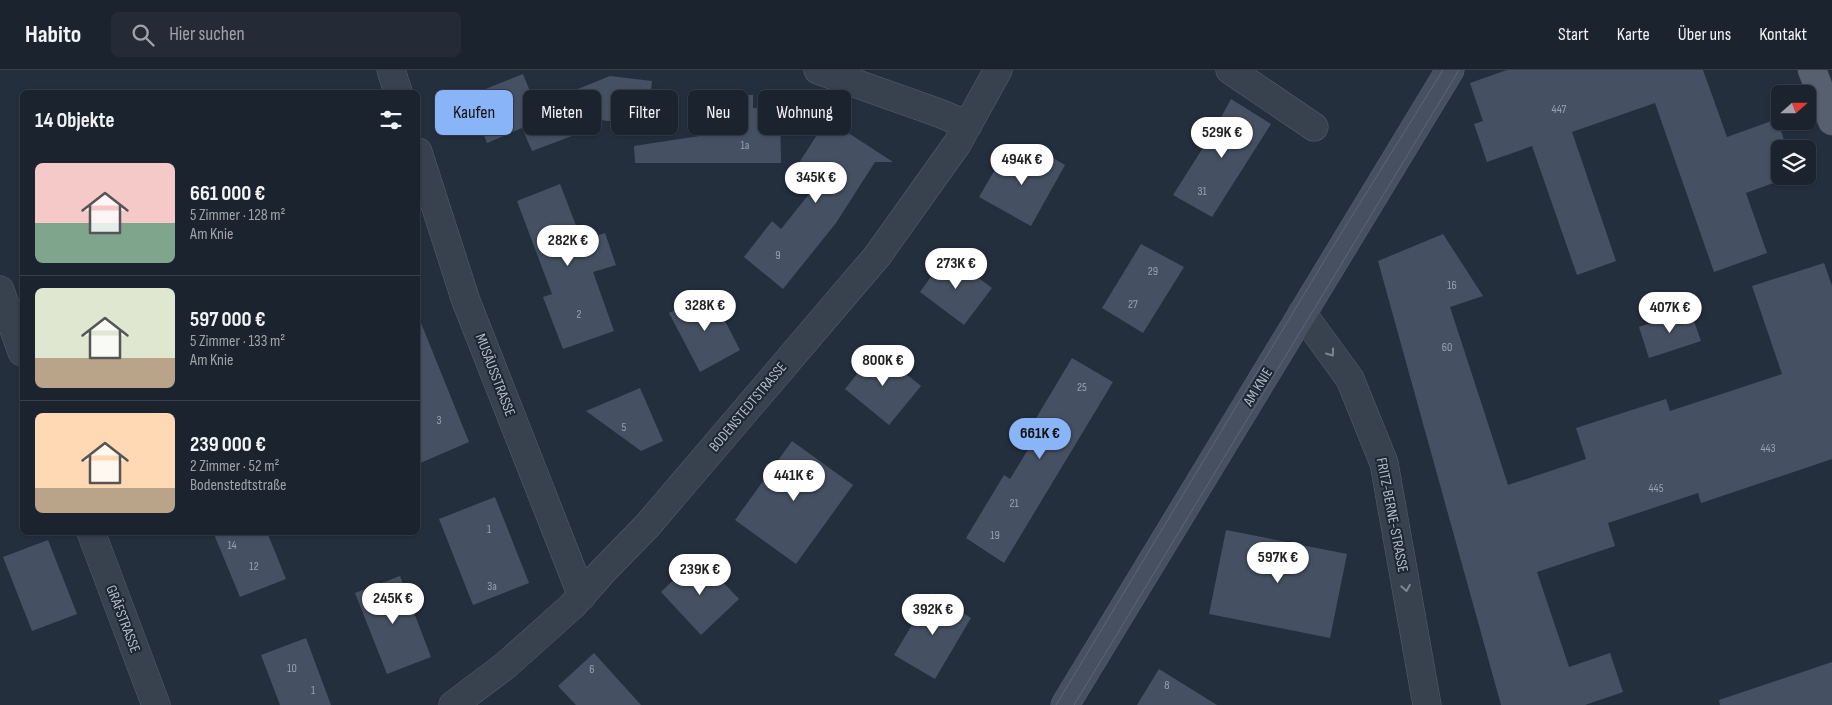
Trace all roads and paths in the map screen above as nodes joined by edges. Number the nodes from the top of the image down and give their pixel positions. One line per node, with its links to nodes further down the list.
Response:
1 (390, 70): 7 (street)
2 (818, 70): 9 (street)
3 (998, 70): 9 (street, BODENSTEDTSTRASSE)
4 (1230, 70): 10 (street)
5 (1450, 70): 13 (main road, AM KNIE)
6 (1812, 70): 8 (main road)
7 (397, 90)
8 (1832, 121)
9 (968, 125): 16 (street, BODENSTEDTSTRASSE)
10 (1314, 126)
11 (420, 158): 16 (street, MUSÄUSSTRASSE)
12 (3, 306): 14 (street)
13 (1302, 313): 19 (main road, AM KNIE); 20 (street, FRITZ-BERNE-STRASSE, one-way to 20)
14 (20, 347)
15 (92, 535): 17 (street, GRÄFSTRASSE)
16 (582, 596): 18 (street, BODENSTEDTSTRASSE)
17 (156, 705)
18 (453, 705)
19 (1065, 705)
20 (1427, 705)

